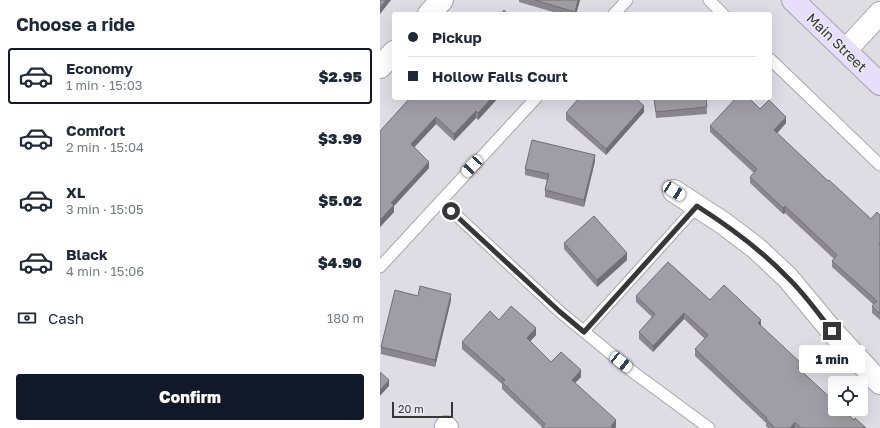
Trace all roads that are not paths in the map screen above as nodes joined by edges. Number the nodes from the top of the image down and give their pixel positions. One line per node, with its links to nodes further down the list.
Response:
1 (442, 0): 5 (street)
2 (627, 0): 6 (lane)
3 (709, 0): 7 (lane)
4 (793, 0): 9 (main road, Main Street)
5 (431, 12)
6 (616, 12)
7 (721, 12)
8 (880, 13): 9 (street)
9 (846, 50): 13 (main road, Main Street)
10 (392, 54): 12 (street)
11 (772, 61): 15 (lane)
12 (380, 67)
13 (880, 84)
14 (534, 100): 17 (lane)
15 (880, 165)
16 (674, 191): 18 (street)
17 (441, 201): 19 (lane); 20 (lane)
18 (697, 206): 20 (lane); 21 (street)
19 (380, 267)
20 (584, 332): 22 (lane)
21 (880, 383)
22 (709, 428)

